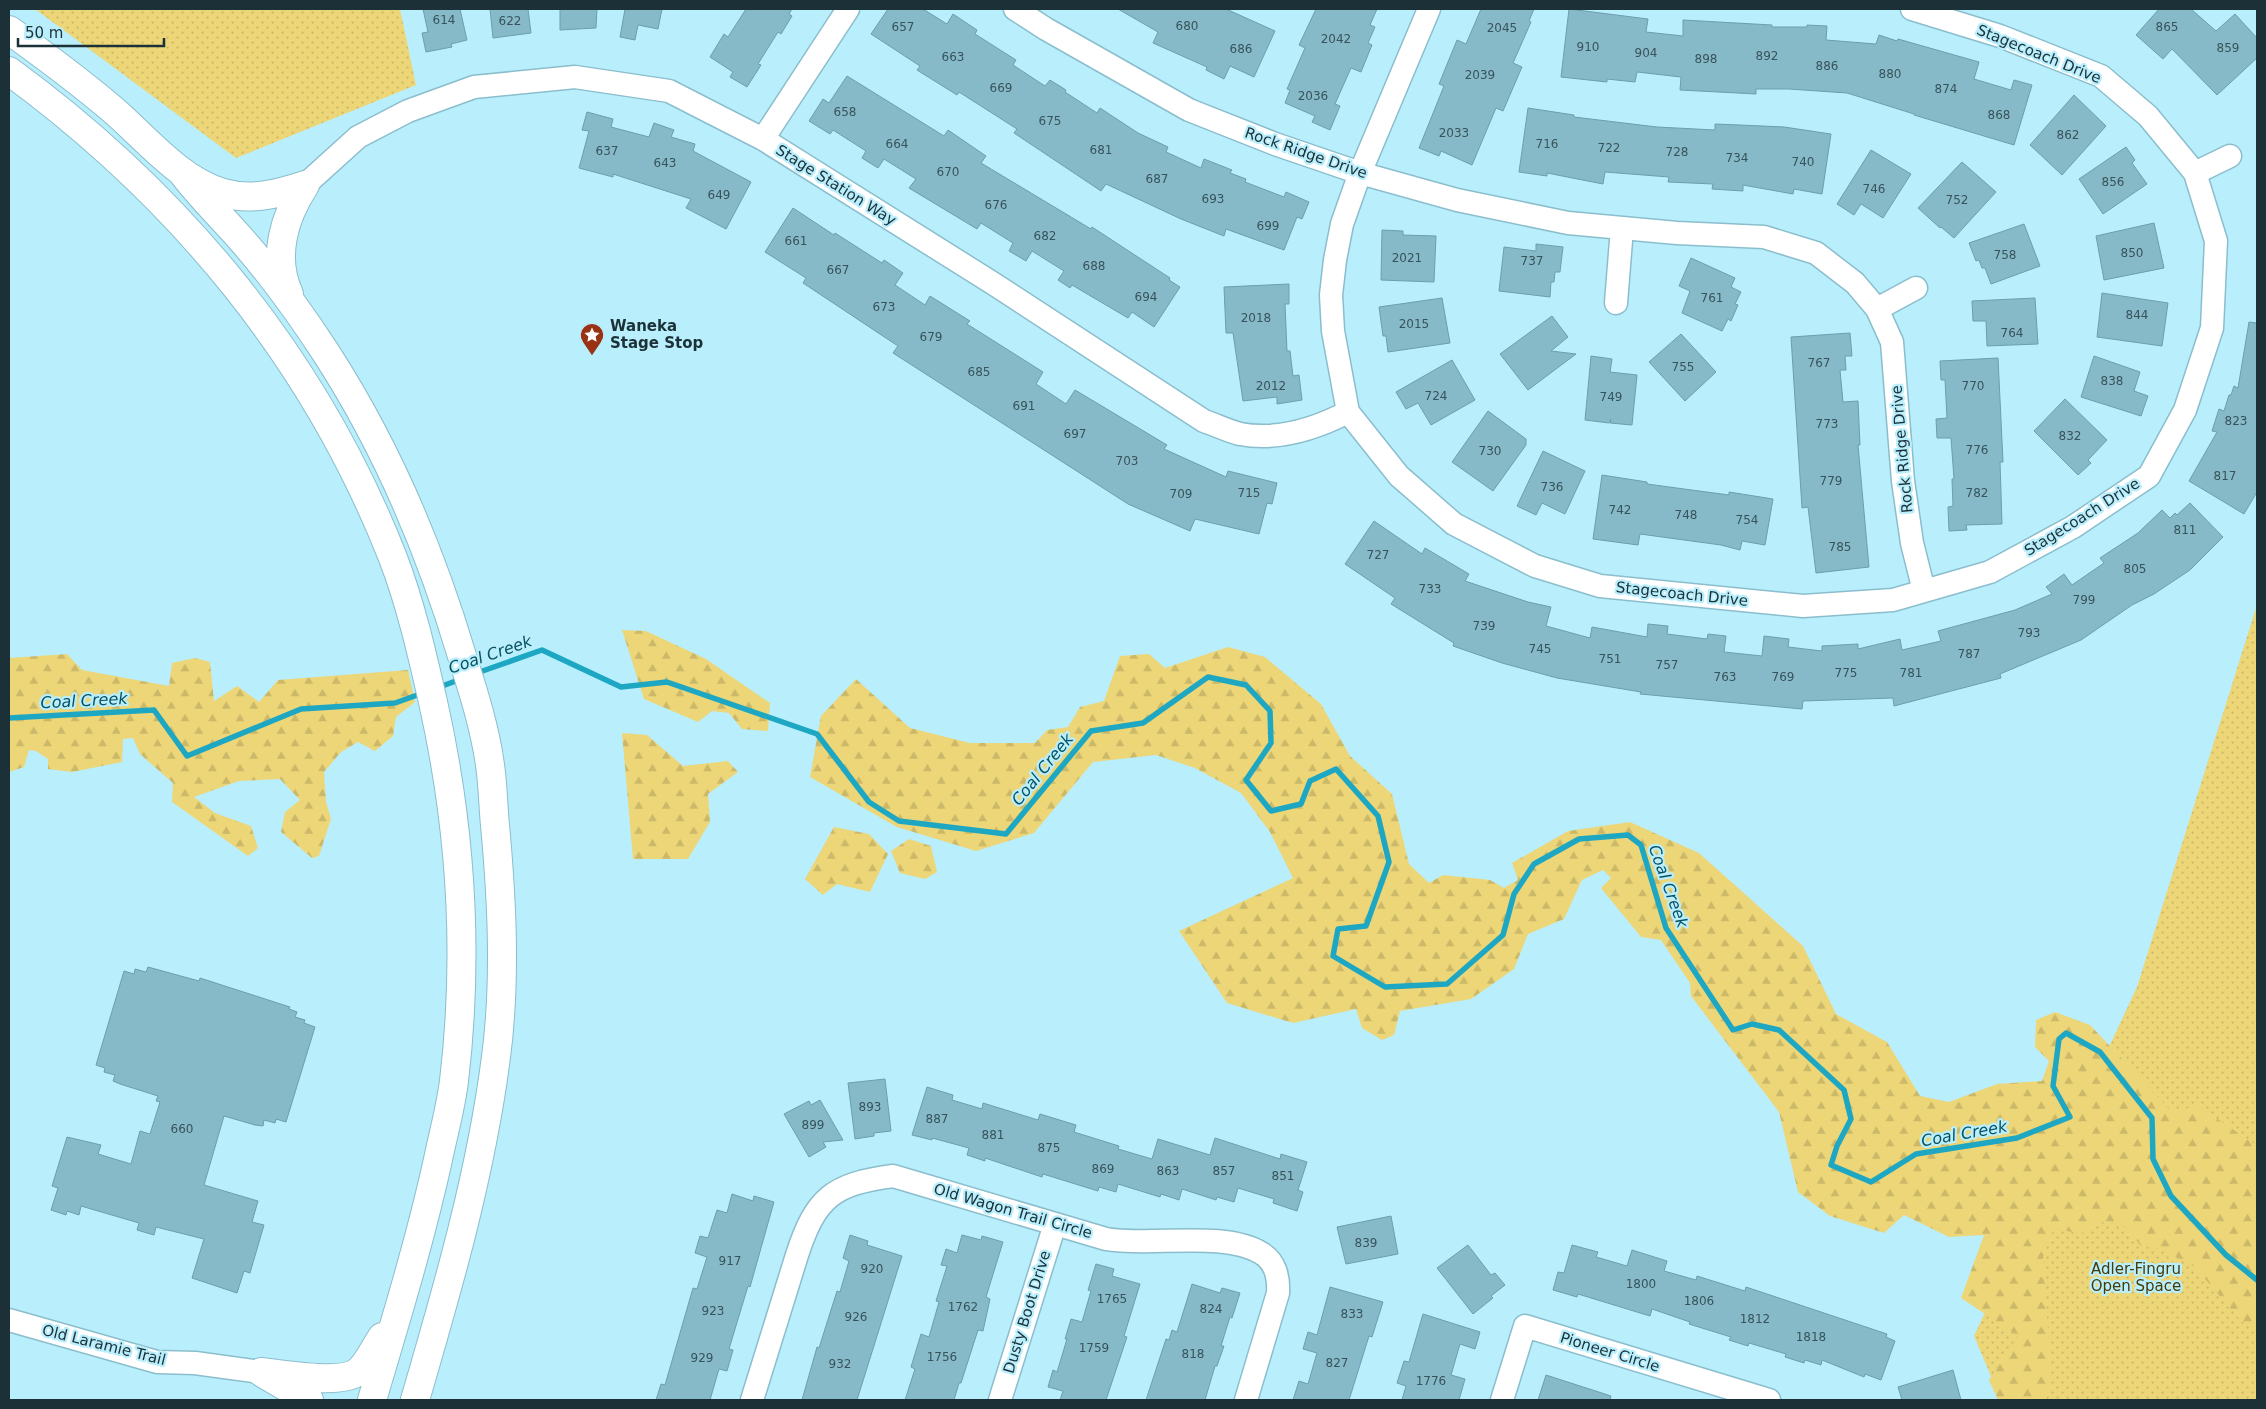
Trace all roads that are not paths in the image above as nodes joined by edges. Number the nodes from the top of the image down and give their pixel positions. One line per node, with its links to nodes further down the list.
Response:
1 (848, 9): 7 (street)
2 (1015, 9): 10 (street, Rock Ridge Drive)
3 (1429, 9): 10 (street)
4 (1912, 9): 11 (street, Stagecoach Drive)
5 (9, 30): 9 (main road)
6 (9, 71): 21 (main road)
7 (763, 139): 12 (street, Stage Station Way); 18 (street, Stage Station Way)
8 (2230, 156): 11 (street)
9 (182, 171): 12 (main road); 16 (main road)
10 (1360, 173): 13 (street, Rock Ridge Drive); 18 (street)
11 (2196, 173): 19 (street, Stagecoach Drive)
12 (305, 185): 16 (main road)
13 (1622, 228): 15 (street); 17 (street, Rock Ridge Drive)
14 (1916, 288): 17 (street)
15 (1616, 303)
16 (295, 306): 26 (main road)
17 (1877, 309): 19 (street, Rock Ridge Drive)
18 (1348, 412): 19 (street, Stagecoach Drive)
19 (1924, 591)
20 (1055, 1224): 27 (street, Old Wagon Trail Circle); 28 (street, Dusty Boot Drive); 29 (street, Old Wagon Trail Circle)
21 (396, 1316): 23 (main road); 25 (main road)
22 (9, 1320): 23 (street, Old Laramie Trail)
23 (260, 1372): 24 (main road)
24 (309, 1400)
25 (372, 1400)
26 (415, 1400)
27 (752, 1400)
28 (1000, 1400)
29 (1246, 1400)
30 (1502, 1400): 31 (street, Pioneer Circle)
31 (1769, 1400)

